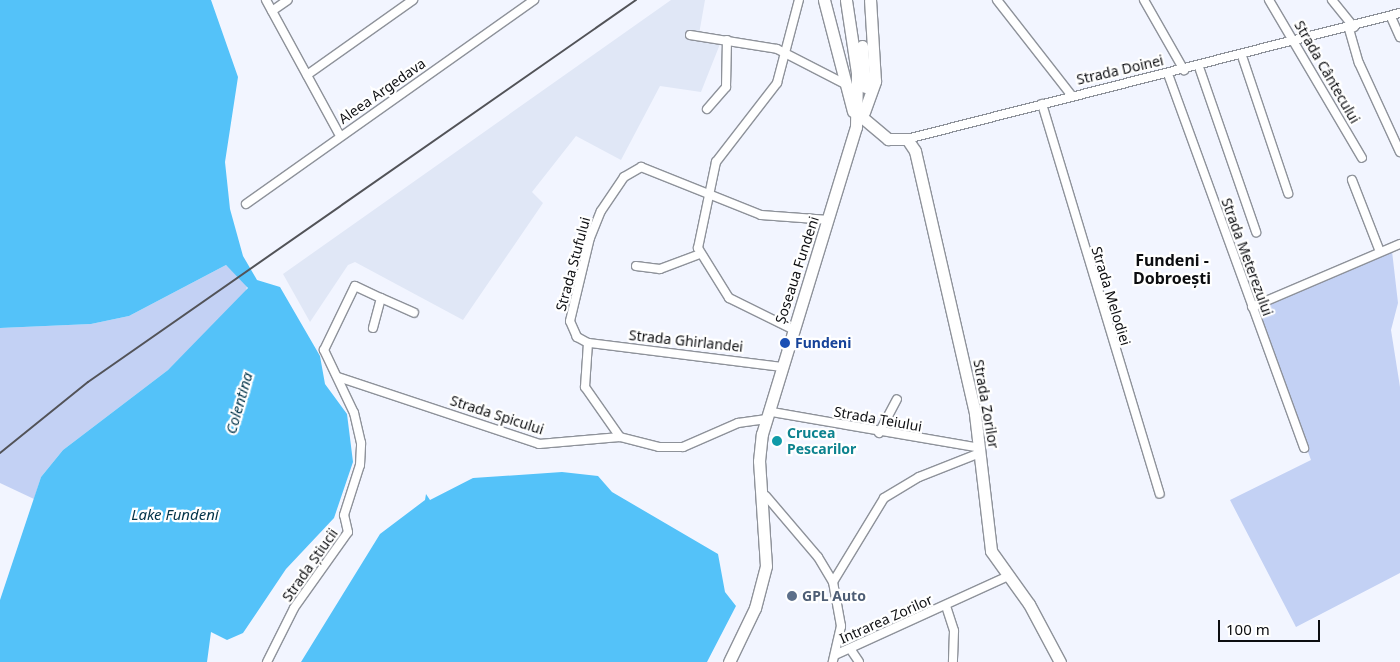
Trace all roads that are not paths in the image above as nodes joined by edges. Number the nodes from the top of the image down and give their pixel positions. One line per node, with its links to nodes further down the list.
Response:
1 (266, 0): 14 (street)
2 (288, 0): 14 (street)
3 (413, 0): 27 (street)
4 (534, 0): 33 (street, Aleea Argedava)
5 (799, 0): 22 (street)
6 (824, 0): 28 (main road, Șoseaua Fundeni)
7 (846, 0): 28 (main road, Șoseaua Fundeni)
8 (854, 0): 28 (main road, Șoseaua Fundeni)
9 (870, 0): 32 (main road, Șoseaua Fundeni)
10 (997, 0): 29 (street)
11 (1144, 0): 25 (street)
12 (1270, 0): 21 (street, Strada Cântecului)
13 (1332, 0): 17 (street)
14 (272, 11): 27 (street)
15 (1400, 13): 16 (street, Strada Doinei)
16 (1391, 17): 17 (street, Strada Doinei); 19 (street)
17 (1351, 28): 21 (street, Strada Doinei); 35 (street)
18 (690, 35): 20 (street)
19 (1400, 37)
20 (727, 40): 22 (street); 31 (street)
21 (1294, 43): 23 (street, Strada Doinei); 36 (street, Strada Cântecului)
22 (787, 52): 28 (street); 39 (street)
23 (1242, 56): 24 (street, Strada Doinei); 38 (street)
24 (1199, 67): 25 (street, Strada Doinei); 42 (street)
25 (1184, 70): 26 (street, Strada Doinei)
26 (1168, 74): 29 (street, Strada Doinei); 48 (street, Strada Meterezului)
27 (307, 75): 33 (street)
28 (857, 87): 32 (main road, Șoseaua Fundeni); 32 (main road, Șoseaua Fundeni)
29 (1072, 96): 30 (street, Strada Doinei)
30 (1042, 104): 34 (street, Strada Doinei); 61 (street, Strada Melodiei)
31 (707, 108)
32 (861, 119): 34 (main road, Strada Doinei); 41 (main road, Șoseaua Fundeni); 56 (main road, Șoseaua Fundeni)
33 (340, 136): 40 (street, Aleea Argedava)
34 (907, 139): 60 (main road, Strada Zorilor)
35 (1400, 152)
36 (1362, 158)
37 (1352, 180): 44 (street)
38 (1288, 193)
39 (707, 196): 41 (street); 45 (street); 52 (street, Strada Stufului)
40 (246, 204)
41 (829, 220): 51 (main road, Șoseaua Fundeni)
42 (1256, 232)
43 (1399, 244): 44 (street)
44 (1380, 252): 48 (street)
45 (700, 254): 46 (street); 51 (street)
46 (636, 266)
47 (381, 298): 49 (street); 50 (street); 54 (street, Strada Știucii)
48 (1252, 307): 59 (street, Strada Meterezului)
49 (414, 314)
50 (373, 328)
51 (794, 330): 53 (main road, Șoseaua Fundeni)
52 (588, 343): 53 (street, Strada Ghirlandei); 58 (street)
53 (782, 367): 56 (main road, Șoseaua Fundeni)
54 (338, 377): 58 (street, Strada Spicului); 68 (street, Strada Știucii)
55 (897, 399): 57 (street)
56 (769, 416): 57 (street, Strada Teiului); 58 (street, Strada Spicului); 62 (main road, Șoseaua Fundeni); 69 (main road, Șoseaua Fundeni)
57 (879, 433): 60 (street, Strada Teiului)
58 (620, 436)
59 (1304, 448)
60 (980, 451): 63 (main road, Strada Zorilor); 64 (street)
61 (1160, 494)
62 (766, 496): 64 (street); 70 (main road, Șoseaua Fundeni)
63 (1008, 576): 65 (street, Intrarea Zorilor); 74 (main road, Strada Zorilor)
64 (832, 582): 67 (street)
65 (946, 606): 66 (street, Intrarea Zorilor); 73 (street, Intrarea Zorilor)
66 (851, 650): 67 (street, Intrarea Zorilor); 72 (street)
67 (837, 654): 71 (street)
68 (267, 662)
69 (729, 662)
70 (735, 662)
71 (833, 662)
72 (859, 662)
73 (952, 662)
74 (1060, 662)

